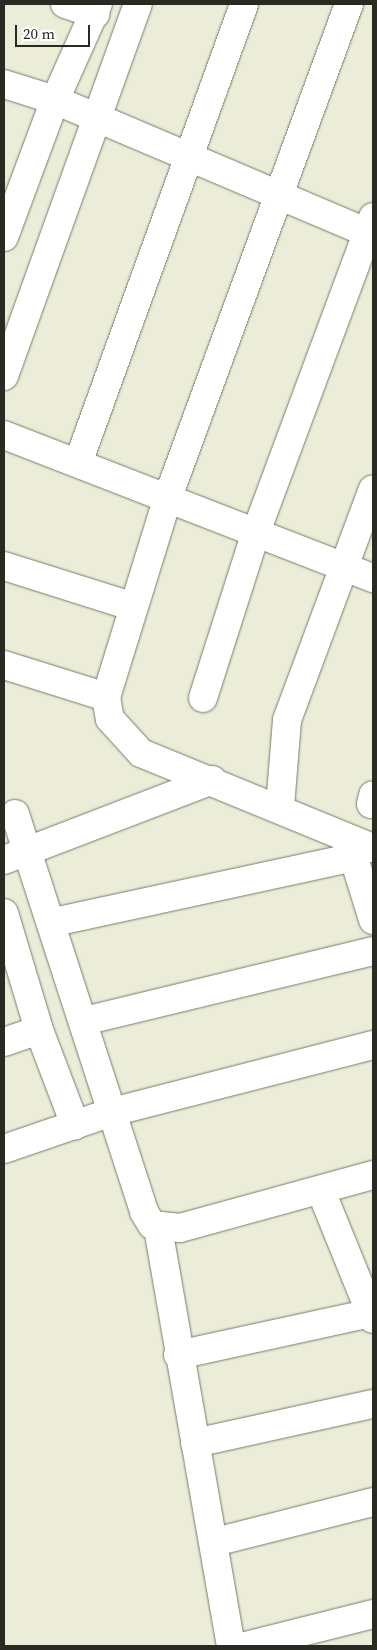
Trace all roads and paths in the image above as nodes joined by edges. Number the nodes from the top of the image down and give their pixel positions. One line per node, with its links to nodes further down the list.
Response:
1 (65, 4): 5 (street)
2 (138, 4): 8 (street)
3 (244, 4): 9 (street)
4 (349, 4): 10 (street)
5 (97, 9): 7 (street)
6 (4, 84): 7 (street)
7 (55, 100): 8 (street); 12 (street)
8 (95, 117): 9 (street); 13 (street)
9 (185, 156): 10 (street); 15 (street)
10 (277, 194): 11 (street); 17 (street)
11 (371, 229): 18 (street)
12 (4, 237)
13 (4, 376)
14 (4, 434): 15 (street)
15 (78, 463): 17 (street)
16 (373, 489): 20 (street)
17 (168, 497): 18 (street); 22 (street)
18 (256, 532): 20 (street); 25 (street)
19 (4, 566): 22 (street)
20 (343, 568): 21 (street); 27 (street)
21 (373, 578)
22 (134, 607): 24 (street)
23 (4, 665): 24 (street)
24 (106, 697): 26 (street)
25 (203, 698)
26 (212, 780): 27 (street); 30 (street)
27 (280, 807): 29 (street)
28 (15, 814): 30 (street)
29 (358, 848): 32 (street); 33 (street)
30 (16, 857): 33 (street)
31 (4, 913): 34 (street)
32 (373, 920)
33 (54, 922): 36 (street)
34 (8, 940): 37 (street)
35 (373, 951): 36 (street)
36 (84, 1022): 40 (street)
37 (39, 1030): 38 (street); 41 (street)
38 (4, 1042)
39 (373, 1045): 40 (street)
40 (112, 1112): 41 (street); 45 (street)
41 (74, 1125): 42 (street)
42 (4, 1149)
43 (373, 1175): 44 (street)
44 (321, 1191): 45 (street); 46 (street)
45 (158, 1228): 47 (street)
46 (372, 1316): 47 (street)
47 (178, 1355): 49 (street)
48 (373, 1404): 49 (street)
49 (195, 1443): 51 (street)
50 (373, 1502): 51 (street)
51 (215, 1542): 53 (street)
52 (373, 1614): 54 (street)
53 (231, 1646)
54 (246, 1646)

